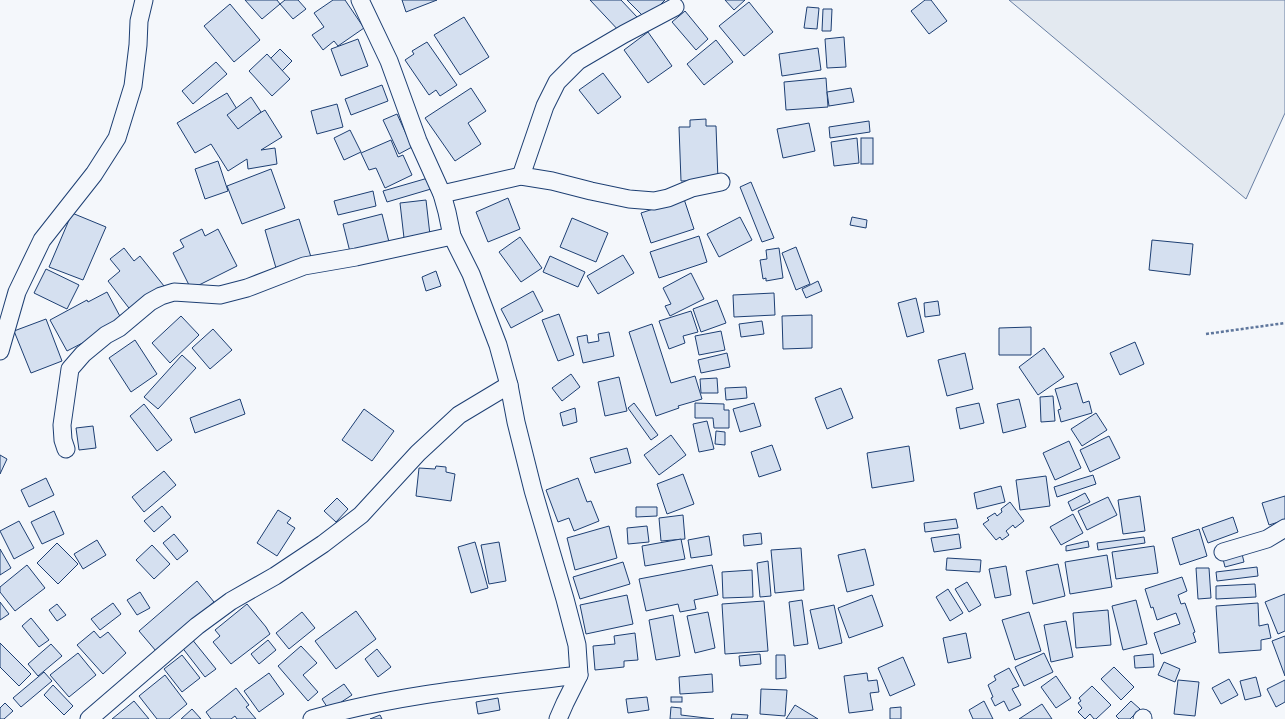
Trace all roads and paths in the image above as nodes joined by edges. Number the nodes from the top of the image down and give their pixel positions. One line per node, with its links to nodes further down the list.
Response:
1 (144, 0): 10 (street)
2 (360, 0): 6 (street)
3 (675, 7): 4 (street)
4 (521, 176): 5 (street); 6 (street)
5 (721, 182)
6 (442, 194): 7 (street)
7 (452, 236): 11 (street); 12 (street)
8 (1285, 323): 9 (path)
9 (1206, 334)
10 (0, 351)
11 (509, 385): 15 (street); 16 (street)
12 (66, 449)
13 (1285, 528): 14 (street)
14 (1223, 552)
15 (579, 675): 17 (street); 18 (street)
16 (89, 719)
17 (312, 719)
18 (558, 719)

